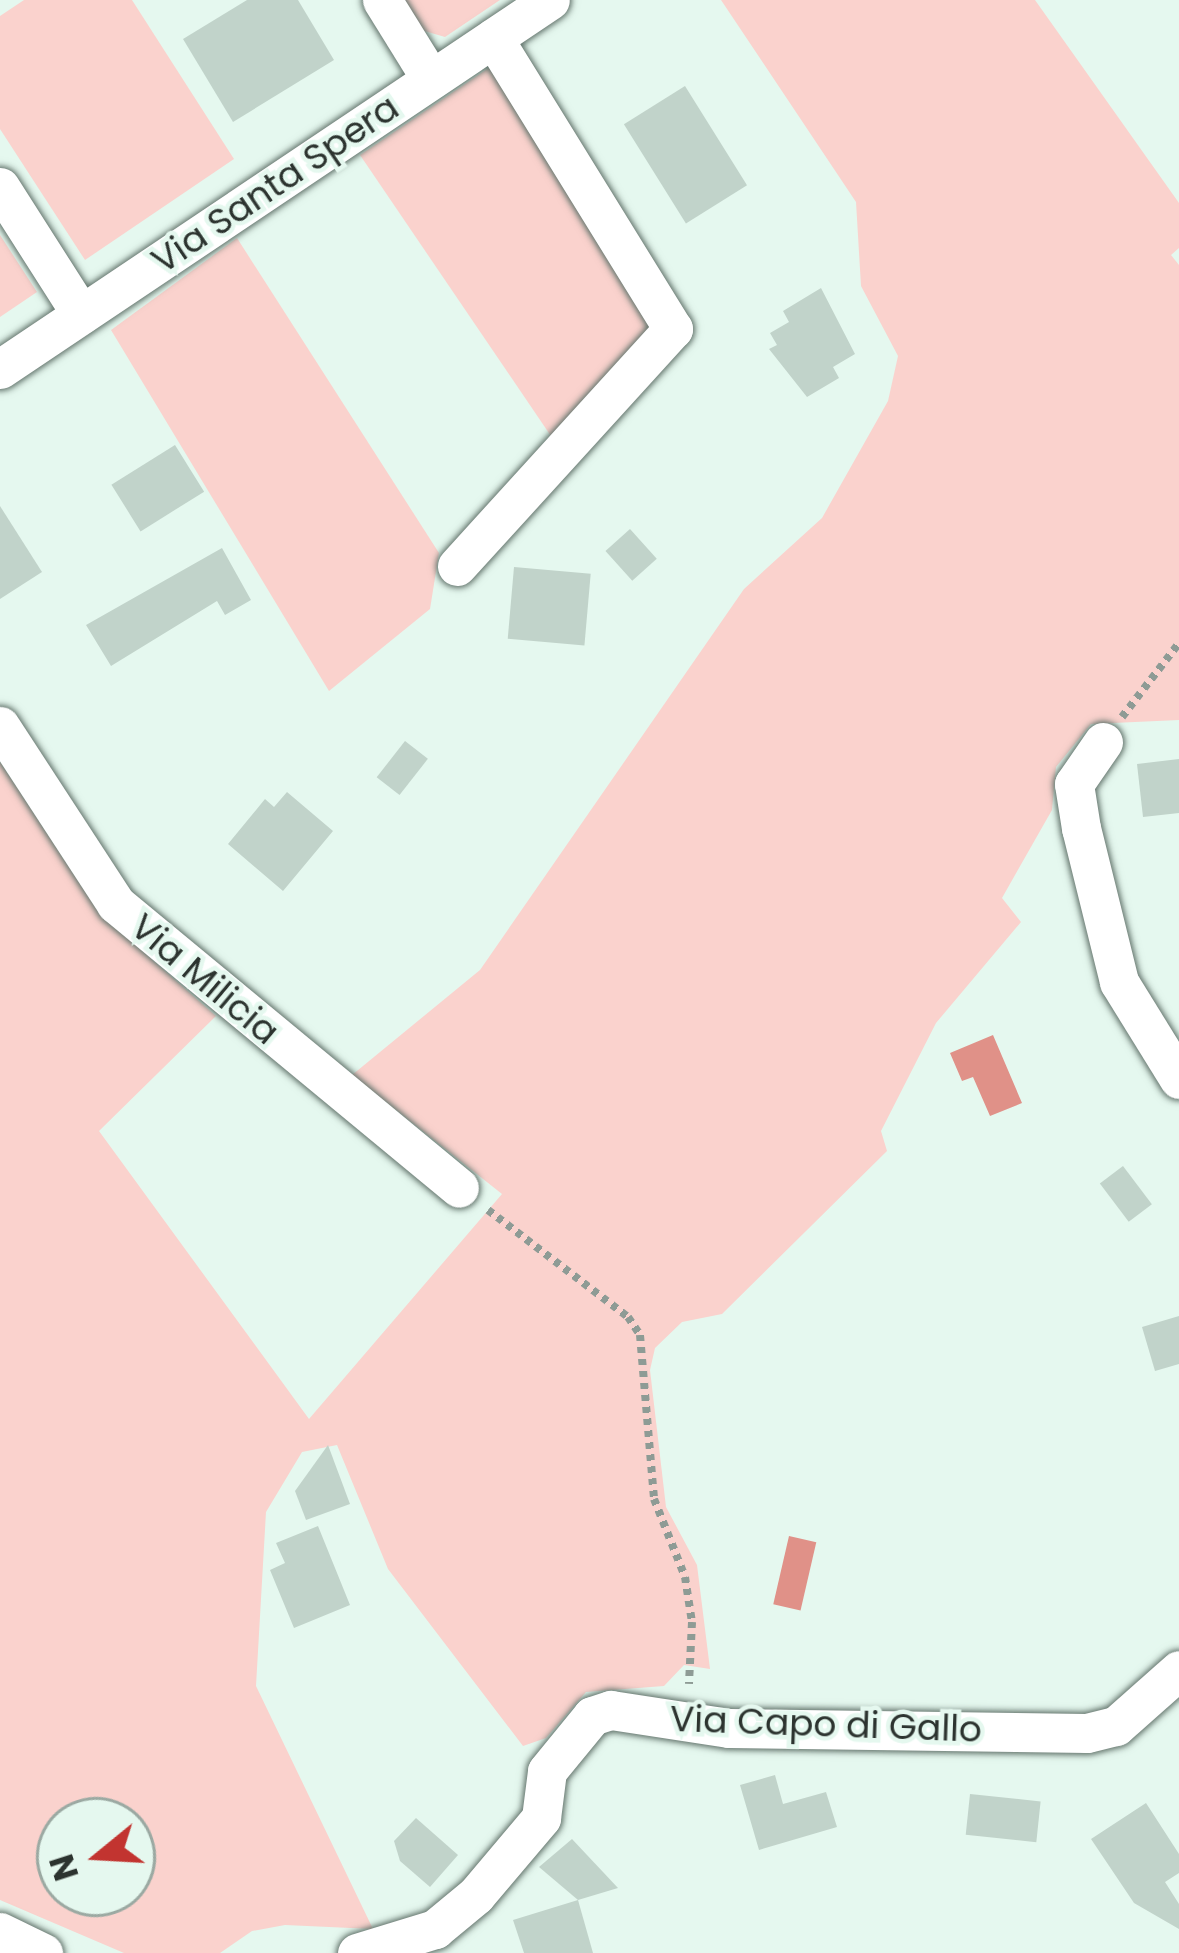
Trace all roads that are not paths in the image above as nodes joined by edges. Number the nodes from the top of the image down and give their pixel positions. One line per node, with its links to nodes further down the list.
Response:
1 (382, 0): 4 (street)
2 (550, 0): 3 (street, Via Santa Spera)
3 (493, 38): 4 (street, Via Santa Spera); 8 (street)
4 (431, 79): 6 (street, Via Santa Spera)
5 (0, 188): 6 (street)
6 (81, 314): 7 (street, Via Santa Spera)
7 (0, 369)
8 (457, 566)
9 (0, 726): 12 (street, Via Milicia)
10 (1102, 742): 11 (street)
11 (1179, 1079)
12 (459, 1188)
13 (1179, 1670): 16 (street, Via Capo di Gallo)
14 (0, 1932): 15 (street)
15 (44, 1953)
16 (357, 1953)

